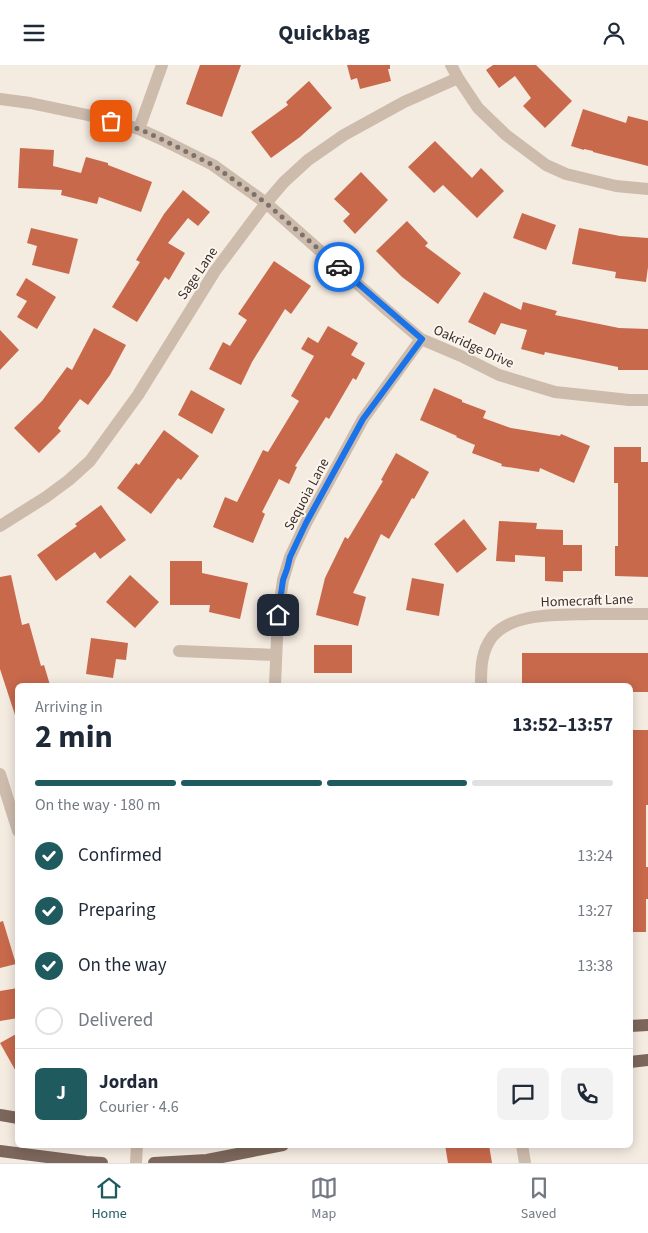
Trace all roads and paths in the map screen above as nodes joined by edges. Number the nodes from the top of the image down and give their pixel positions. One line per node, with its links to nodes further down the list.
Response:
1 (162, 65): 5 (street)
2 (451, 65): 3 (street)
3 (458, 78): 6 (street); 7 (street, Sage Lane)
4 (0, 99): 5 (street, Oakridge Drive)
5 (139, 129): 7 (street, Oakridge Drive)
6 (648, 189)
7 (266, 203): 8 (street, Oakridge Drive); 10 (street, Sage Lane)
8 (422, 339): 9 (street, Oakridge Drive); 13 (street, Sequoia Lane)
9 (648, 401)
10 (0, 526)
11 (648, 614): 15 (street, Homecraft Lane)
12 (179, 651): 13 (street)
13 (275, 655): 14 (street, Sequoia Lane)
14 (275, 683)
15 (481, 683)
16 (0, 774): 17 (street)
17 (15, 822)
18 (648, 1025): 19 (main road)
19 (633, 1026)
20 (648, 1060): 21 (main road)
21 (633, 1062)
22 (0, 1115): 23 (main road)
23 (15, 1118)
24 (136, 1148): 29 (street)
25 (267, 1148): 30 (main road)
26 (522, 1148): 31 (street)
27 (0, 1151): 28 (main road)
28 (102, 1163)
29 (136, 1163)
30 (154, 1163)
31 (525, 1163)

